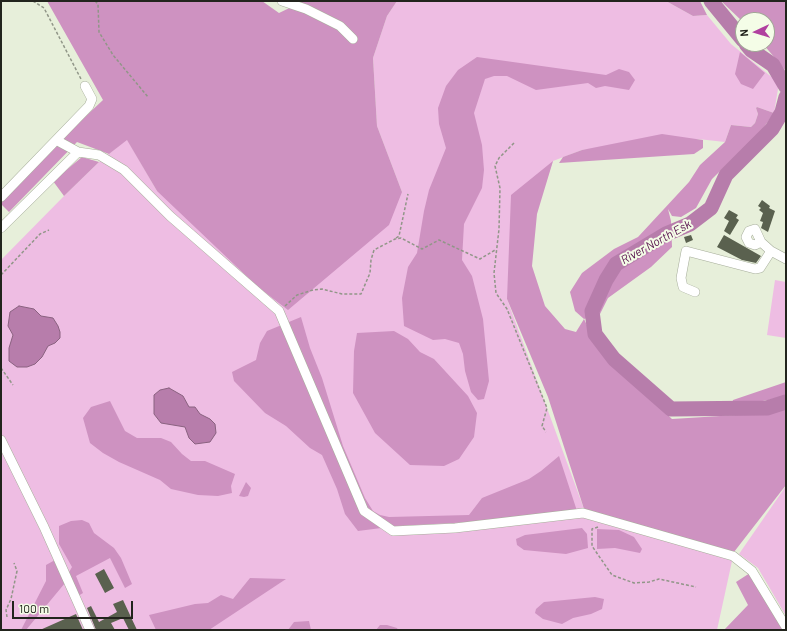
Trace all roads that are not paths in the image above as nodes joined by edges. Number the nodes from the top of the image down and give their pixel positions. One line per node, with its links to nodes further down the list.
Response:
1 (282, 1): 2 (lane)
2 (353, 39)
3 (85, 86): 4 (lane)
4 (56, 140): 5 (lane); 6 (lane)
5 (78, 152): 7 (lane); 13 (lane)
6 (1, 197)
7 (1, 228)
8 (761, 242): 9 (lane)
9 (771, 251): 10 (lane); 11 (lane)
10 (786, 259)
11 (694, 292)
12 (1, 440): 14 (lane)
13 (786, 627)
14 (90, 630)

